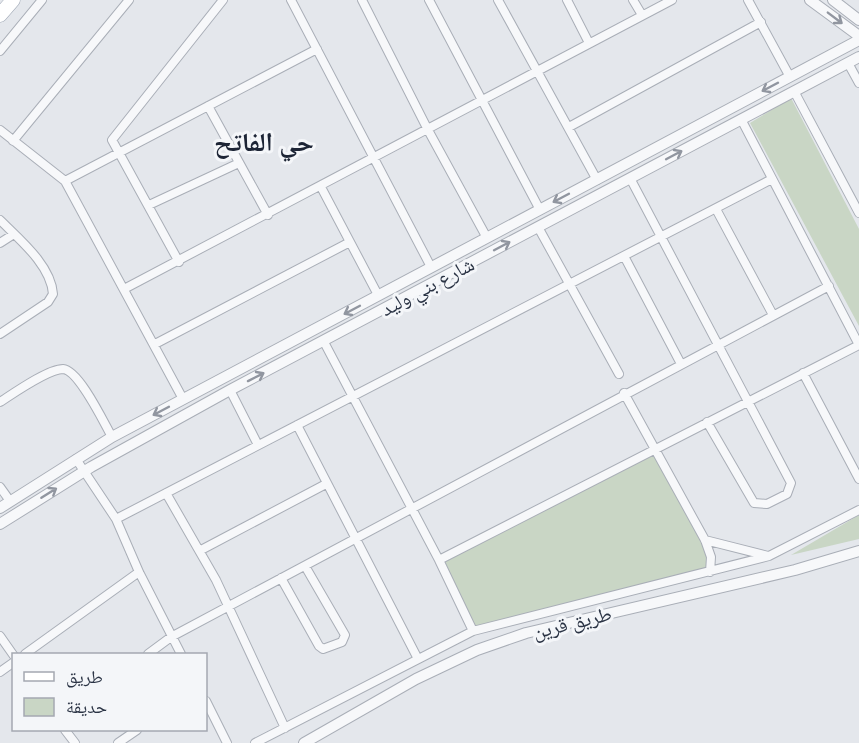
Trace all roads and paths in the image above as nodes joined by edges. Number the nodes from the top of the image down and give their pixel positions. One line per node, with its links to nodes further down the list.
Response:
1 (13, 0): 15 (main road)
2 (42, 0): 22 (street)
3 (129, 0): 35 (street)
4 (223, 0): 36 (street)
5 (291, 0): 21 (street)
6 (362, 0): 34 (street)
7 (429, 0): 29 (street)
8 (498, 0): 25 (street)
9 (567, 0): 20 (street)
10 (633, 0): 16 (street)
11 (672, 0): 16 (street)
12 (748, 0): 18 (street)
13 (810, 0): 19 (street, one-way to 19)
14 (833, 0): 17 (street)
15 (0, 15)
16 (642, 15): 20 (street)
17 (859, 20)
18 (760, 22): 26 (street); 32 (street)
19 (859, 38): 26 (street, شارع بني وليد)
20 (590, 43): 25 (street)
21 (316, 49): 30 (street); 37 (street)
22 (0, 51)
23 (859, 57): 24 (street, شارع بني وليد)
24 (848, 63): 27 (street); 28 (street, شارع بني وليد)
25 (536, 72): 29 (street); 32 (street)
26 (790, 77): 41 (street, شارع بني وليد, one-way to 41)
27 (859, 83)
28 (794, 91): 31 (street, شارع بني وليد); 47 (street)
29 (482, 101): 34 (street); 46 (street)
30 (208, 106): 36 (street); 38 (street)
31 (741, 119): 39 (street, شارع بني وليد, one-way to 31); 40 (street)
32 (568, 127): 41 (street)
33 (0, 130): 35 (street)
34 (428, 130): 37 (street); 53 (street)
35 (13, 141): 42 (street)
36 (120, 152): 42 (street); 44 (street)
37 (374, 160): 43 (street); 58 (street)
38 (239, 163): 44 (street); 48 (street)
39 (630, 178): 50 (street, شارع بني وليد); 52 (street)
40 (772, 179): 45 (street); 60 (street)
41 (597, 180): 46 (street, شارع بني وليد, one-way to 46)
42 (65, 181): 61 (street)
43 (321, 187): 48 (street); 54 (street)
44 (149, 205): 57 (street)
45 (716, 208): 52 (street); 63 (street)
46 (540, 210): 53 (street, شارع بني وليد)
47 (859, 213)
48 (268, 215): 57 (street)
49 (0, 220): 51 (street)
50 (538, 227): 59 (street); 65 (street, شارع بني وليد, one-way to 50)
51 (14, 234): 55 (street); 64 (street)
52 (660, 237): 56 (street); 68 (street)
53 (487, 238): 58 (street, شارع بني وليد)
54 (350, 242): 62 (street); 66 (street)
55 (0, 243)
56 (624, 256): 59 (street); 69 (street)
57 (179, 262): 61 (street)
58 (431, 267): 62 (street, شارع بني وليد)
59 (569, 284): 71 (street); 74 (street)
60 (829, 286): 63 (street); 67 (street)
61 (124, 290): 66 (street)
62 (378, 296): 75 (street, شارع بني وليد, one-way to 75)
63 (773, 315): 68 (street)
64 (0, 334)
65 (324, 342): 72 (street, شارع بني وليد, one-way to 65); 74 (street)
66 (155, 344): 75 (street)
67 (859, 345): 70 (street)
68 (718, 346): 69 (street); 77 (street)
69 (681, 364): 73 (street)
70 (803, 373): 77 (street); 85 (street)
71 (619, 374)
72 (230, 390): 81 (street); 84 (street, شارع بني وليد)
73 (624, 393): 82 (street); 90 (street)
74 (353, 396): 79 (street); 90 (street)
75 (183, 399): 80 (street, شارع بني وليد, one-way to 80)
76 (0, 402): 80 (street)
77 (746, 402): 78 (street); 78 (street)
78 (707, 422): 82 (street)
79 (297, 425): 81 (street); 86 (street)
80 (112, 437): 83 (street, شارع بني وليد)
81 (258, 445): 88 (street)
82 (654, 449): 95 (street); 99 (street)
83 (76, 459): 84 (street); 89 (street, شارع بني وليد)
84 (84, 471): 92 (street); 93 (street, شارع بني وليد, one-way to 84)
85 (859, 479)
86 (327, 484): 94 (street); 96 (street)
87 (0, 487): 89 (street)
88 (166, 493): 92 (street); 96 (street)
89 (5, 505)
90 (411, 508): 94 (street); 99 (street)
91 (859, 510): 98 (street)
92 (116, 519): 101 (street)
93 (0, 525)
94 (356, 537): 100 (street); 112 (street)
95 (705, 540): 98 (street); 102 (street)
96 (201, 550): 104 (street)
97 (859, 551): 119 (street, طريق قرين)
98 (769, 556): 102 (street)
99 (439, 560): 105 (street)
100 (305, 566): 103 (street); 103 (street)
101 (139, 572): 107 (street); 109 (street)
102 (710, 572): 105 (street)
103 (281, 578): 104 (street)
104 (228, 607): 107 (street); 114 (street)
105 (473, 631): 112 (street)
106 (0, 636): 108 (street)
107 (171, 637): 110 (street); 111 (street)
108 (12, 653)
109 (26, 653)
110 (149, 653)
111 (180, 653)
112 (418, 659): 114 (street)
113 (207, 703): 117 (street)
114 (285, 728): 118 (street)
115 (134, 731): 116 (street)
116 (118, 743)
117 (227, 743)
118 (255, 743)
119 (304, 743)

